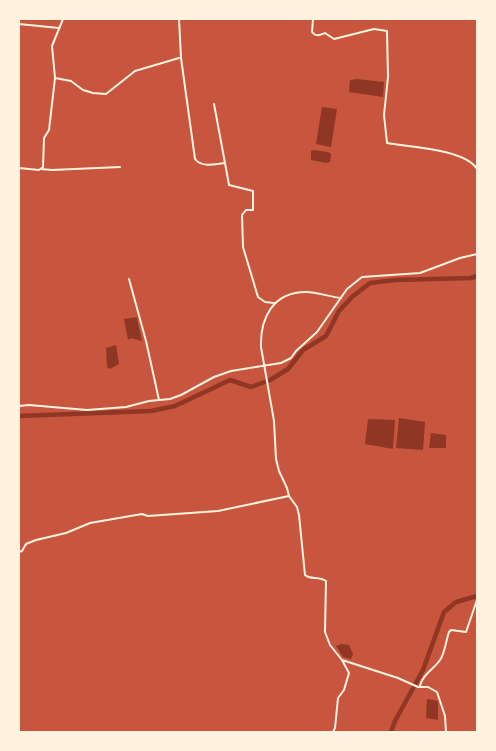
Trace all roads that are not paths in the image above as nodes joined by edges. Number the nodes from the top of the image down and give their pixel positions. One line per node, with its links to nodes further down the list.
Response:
1 (64, 19): 5 (street)
2 (179, 19): 6 (street)
3 (313, 19): 13 (street)
4 (19, 24): 5 (street)
5 (59, 28): 7 (street)
6 (180, 58): 7 (street); 9 (street)
7 (55, 78): 12 (street)
8 (214, 104): 9 (street)
9 (225, 163): 17 (street)
10 (120, 167): 12 (street)
11 (19, 168): 12 (street)
12 (41, 169)
13 (477, 169)
14 (477, 254): 16 (street)
15 (129, 279): 19 (street)
16 (341, 298): 17 (street); 18 (street)
17 (274, 303): 18 (street)
18 (263, 366): 19 (street); 21 (street)
19 (159, 400): 20 (street)
20 (19, 406)
21 (289, 496): 22 (street); 24 (street)
22 (19, 552)
23 (477, 600): 25 (street)
24 (342, 660): 25 (street); 26 (street)
25 (420, 686): 27 (street)
26 (333, 732)
27 (446, 732)

